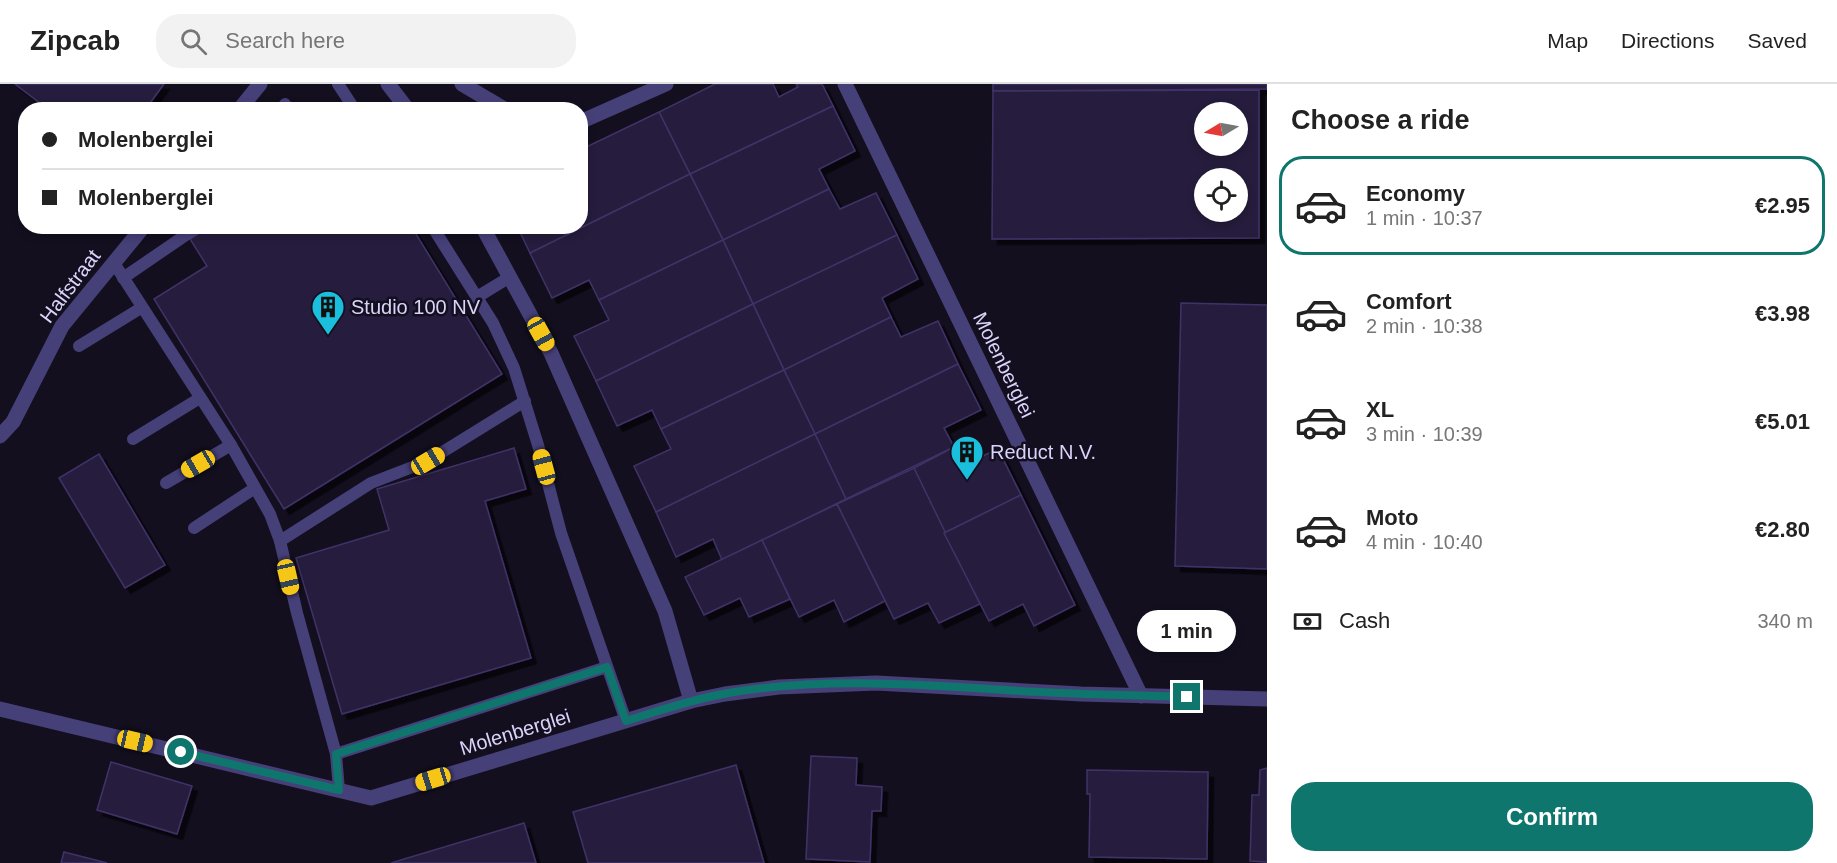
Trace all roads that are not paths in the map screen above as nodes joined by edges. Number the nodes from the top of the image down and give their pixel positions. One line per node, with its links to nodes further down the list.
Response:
1 (260, 84): 7 (street)
2 (338, 84): 8 (lane)
3 (388, 84): 9 (street)
4 (462, 84): 10 (street)
5 (666, 84): 11 (street)
6 (845, 84): 32 (street, Molenberglei)
7 (245, 102)
8 (350, 102)
9 (402, 102)
10 (492, 102)
11 (588, 118)
12 (137, 234): 16 (street, Halfstraat)
13 (187, 234): 18 (lane)
14 (437, 234): 19 (lane)
15 (486, 234): 17 (street)
16 (114, 262): 18 (lane); 24 (street, Halfstraat)
17 (510, 277): 19 (lane); 34 (street)
18 (123, 278): 20 (lane)
19 (477, 297): 23 (lane)
20 (141, 308): 21 (lane); 22 (lane)
21 (79, 346)
22 (200, 398): 25 (lane); 26 (lane)
23 (525, 401): 30 (lane); 31 (lane)
24 (0, 436)
25 (133, 439)
26 (231, 445): 27 (lane); 28 (lane)
27 (166, 483)
28 (255, 488): 29 (lane); 30 (lane)
29 (194, 528)
30 (280, 541): 37 (lane)
31 (607, 667): 36 (lane); 37 (lane)
32 (1141, 696): 33 (street, Molenberglei); 34 (street, Molenberglei)
33 (1267, 699)
34 (691, 701): 36 (street, Molenberglei)
35 (0, 709): 38 (street, Molenberglei)
36 (626, 721): 38 (street, Molenberglei)
37 (336, 754): 38 (lane)
38 (339, 790)

